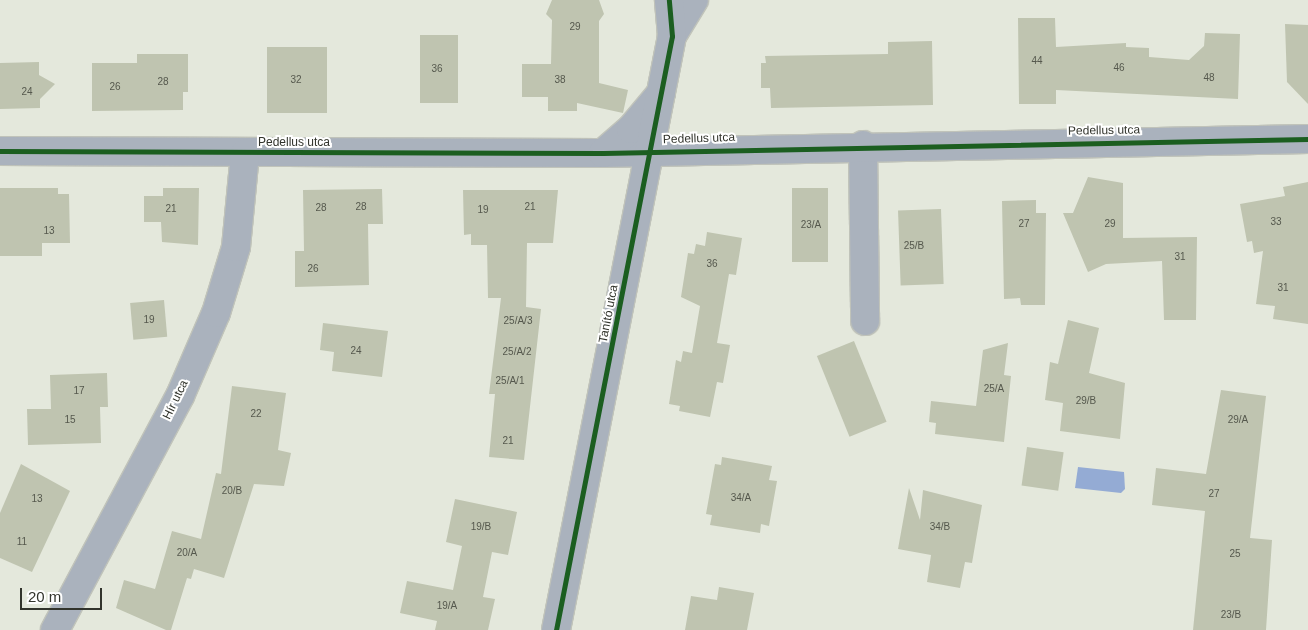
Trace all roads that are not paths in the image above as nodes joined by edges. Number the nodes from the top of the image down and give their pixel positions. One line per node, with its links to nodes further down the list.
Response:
1 (669, 0): 3 (street, Tanító utca)
2 (694, 0): 3 (street, Tanító utca)
3 (672, 36): 4 (street, Tanító utca)
4 (662, 92): 7 (street, Tanító utca); 10 (street)
5 (1308, 139): 6 (street, Pedellus utca)
6 (863, 145): 7 (street, Pedellus utca); 11 (street)
7 (651, 150): 10 (street, Pedellus utca); 13 (street, Tanító utca)
8 (0, 151): 9 (street, Pedellus utca)
9 (245, 153): 10 (street, Pedellus utca); 12 (street, Hír utca)
10 (603, 153)
11 (865, 321)
12 (55, 630)
13 (556, 630)

